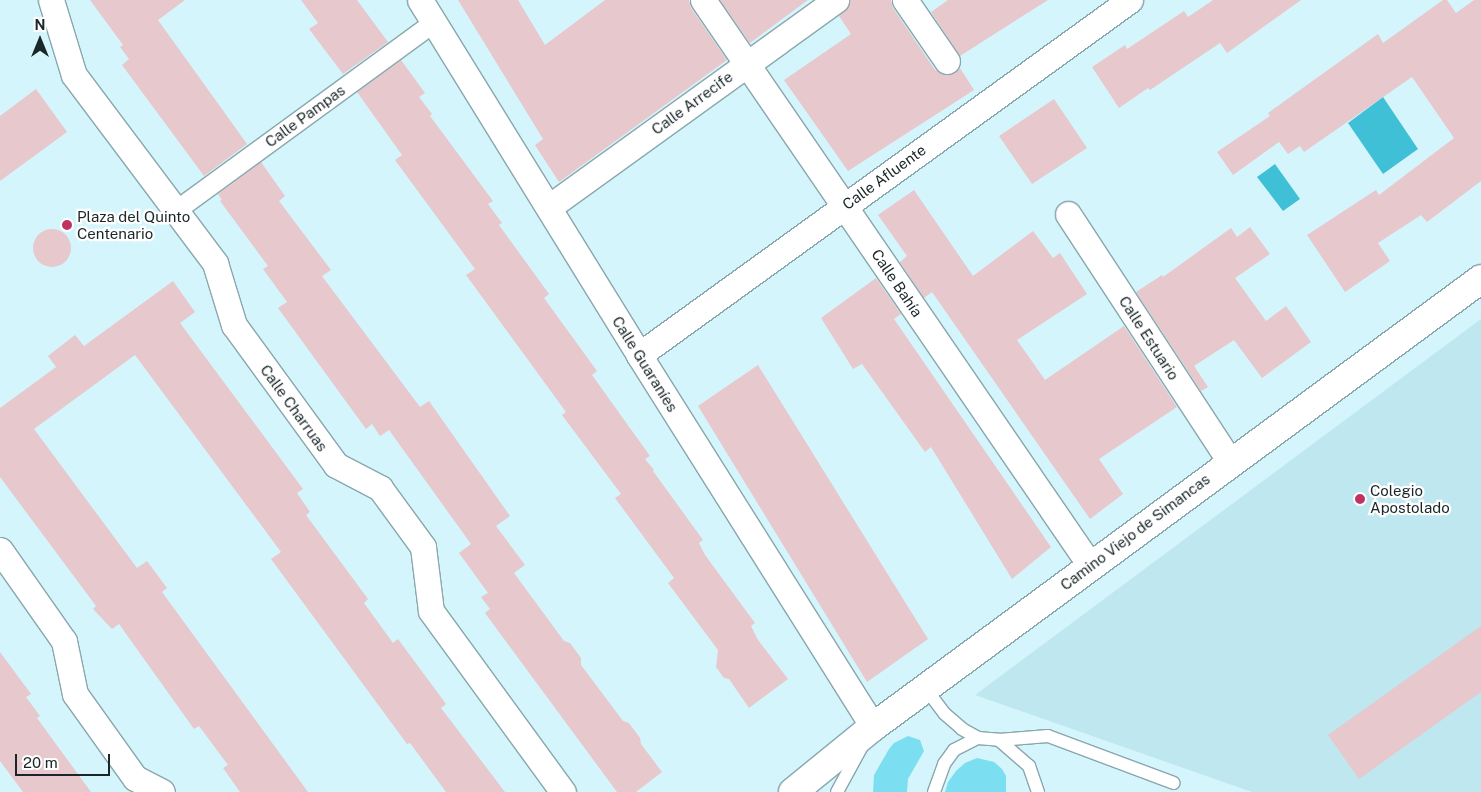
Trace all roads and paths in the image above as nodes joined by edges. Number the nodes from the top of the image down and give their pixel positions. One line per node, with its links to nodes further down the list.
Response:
1 (51, 0): 12 (street, Calle Charruas)
2 (420, 0): 7 (street, Calle Guaraníes)
3 (703, 0): 9 (street, Calle Bahía)
4 (836, 0): 9 (street, Calle Arrecife)
5 (906, 0): 8 (street)
6 (1130, 0): 10 (street, Calle Afluente)
7 (434, 22): 11 (street, Calle Guaraníes); 12 (street, Calle Pampas)
8 (947, 61)
9 (748, 64): 10 (street, Calle Bahía); 11 (street, Calle Arrecife)
10 (844, 206): 15 (street, Calle Afluente); 18 (street, Calle Bahía)
11 (549, 207): 15 (street, Calle Guaraníes)
12 (176, 210): 25 (street, Calle Charruas)
13 (1068, 214): 16 (street, Calle Estuario)
14 (1481, 279): 16 (main road, Camino Viejo de Simancas)
15 (639, 355): 20 (street, Calle Guaraníes)
16 (1230, 462): 18 (main road, Camino Viejo de Simancas)
17 (0, 550): 24 (street)
18 (1090, 565): 19 (main road, Camino Viejo de Simancas)
19 (926, 689): 20 (main road, Camino Viejo de Simancas); 21 (lane)
20 (873, 727): 26 (main road, Camino Viejo de Simancas); 27 (lane)
21 (978, 738): 22 (lane); 28 (lane)
22 (999, 740): 23 (lane); 29 (lane)
23 (1174, 783)
24 (162, 792)
25 (563, 792)
26 (793, 792)
27 (837, 792)
28 (934, 792)
29 (1038, 792)

